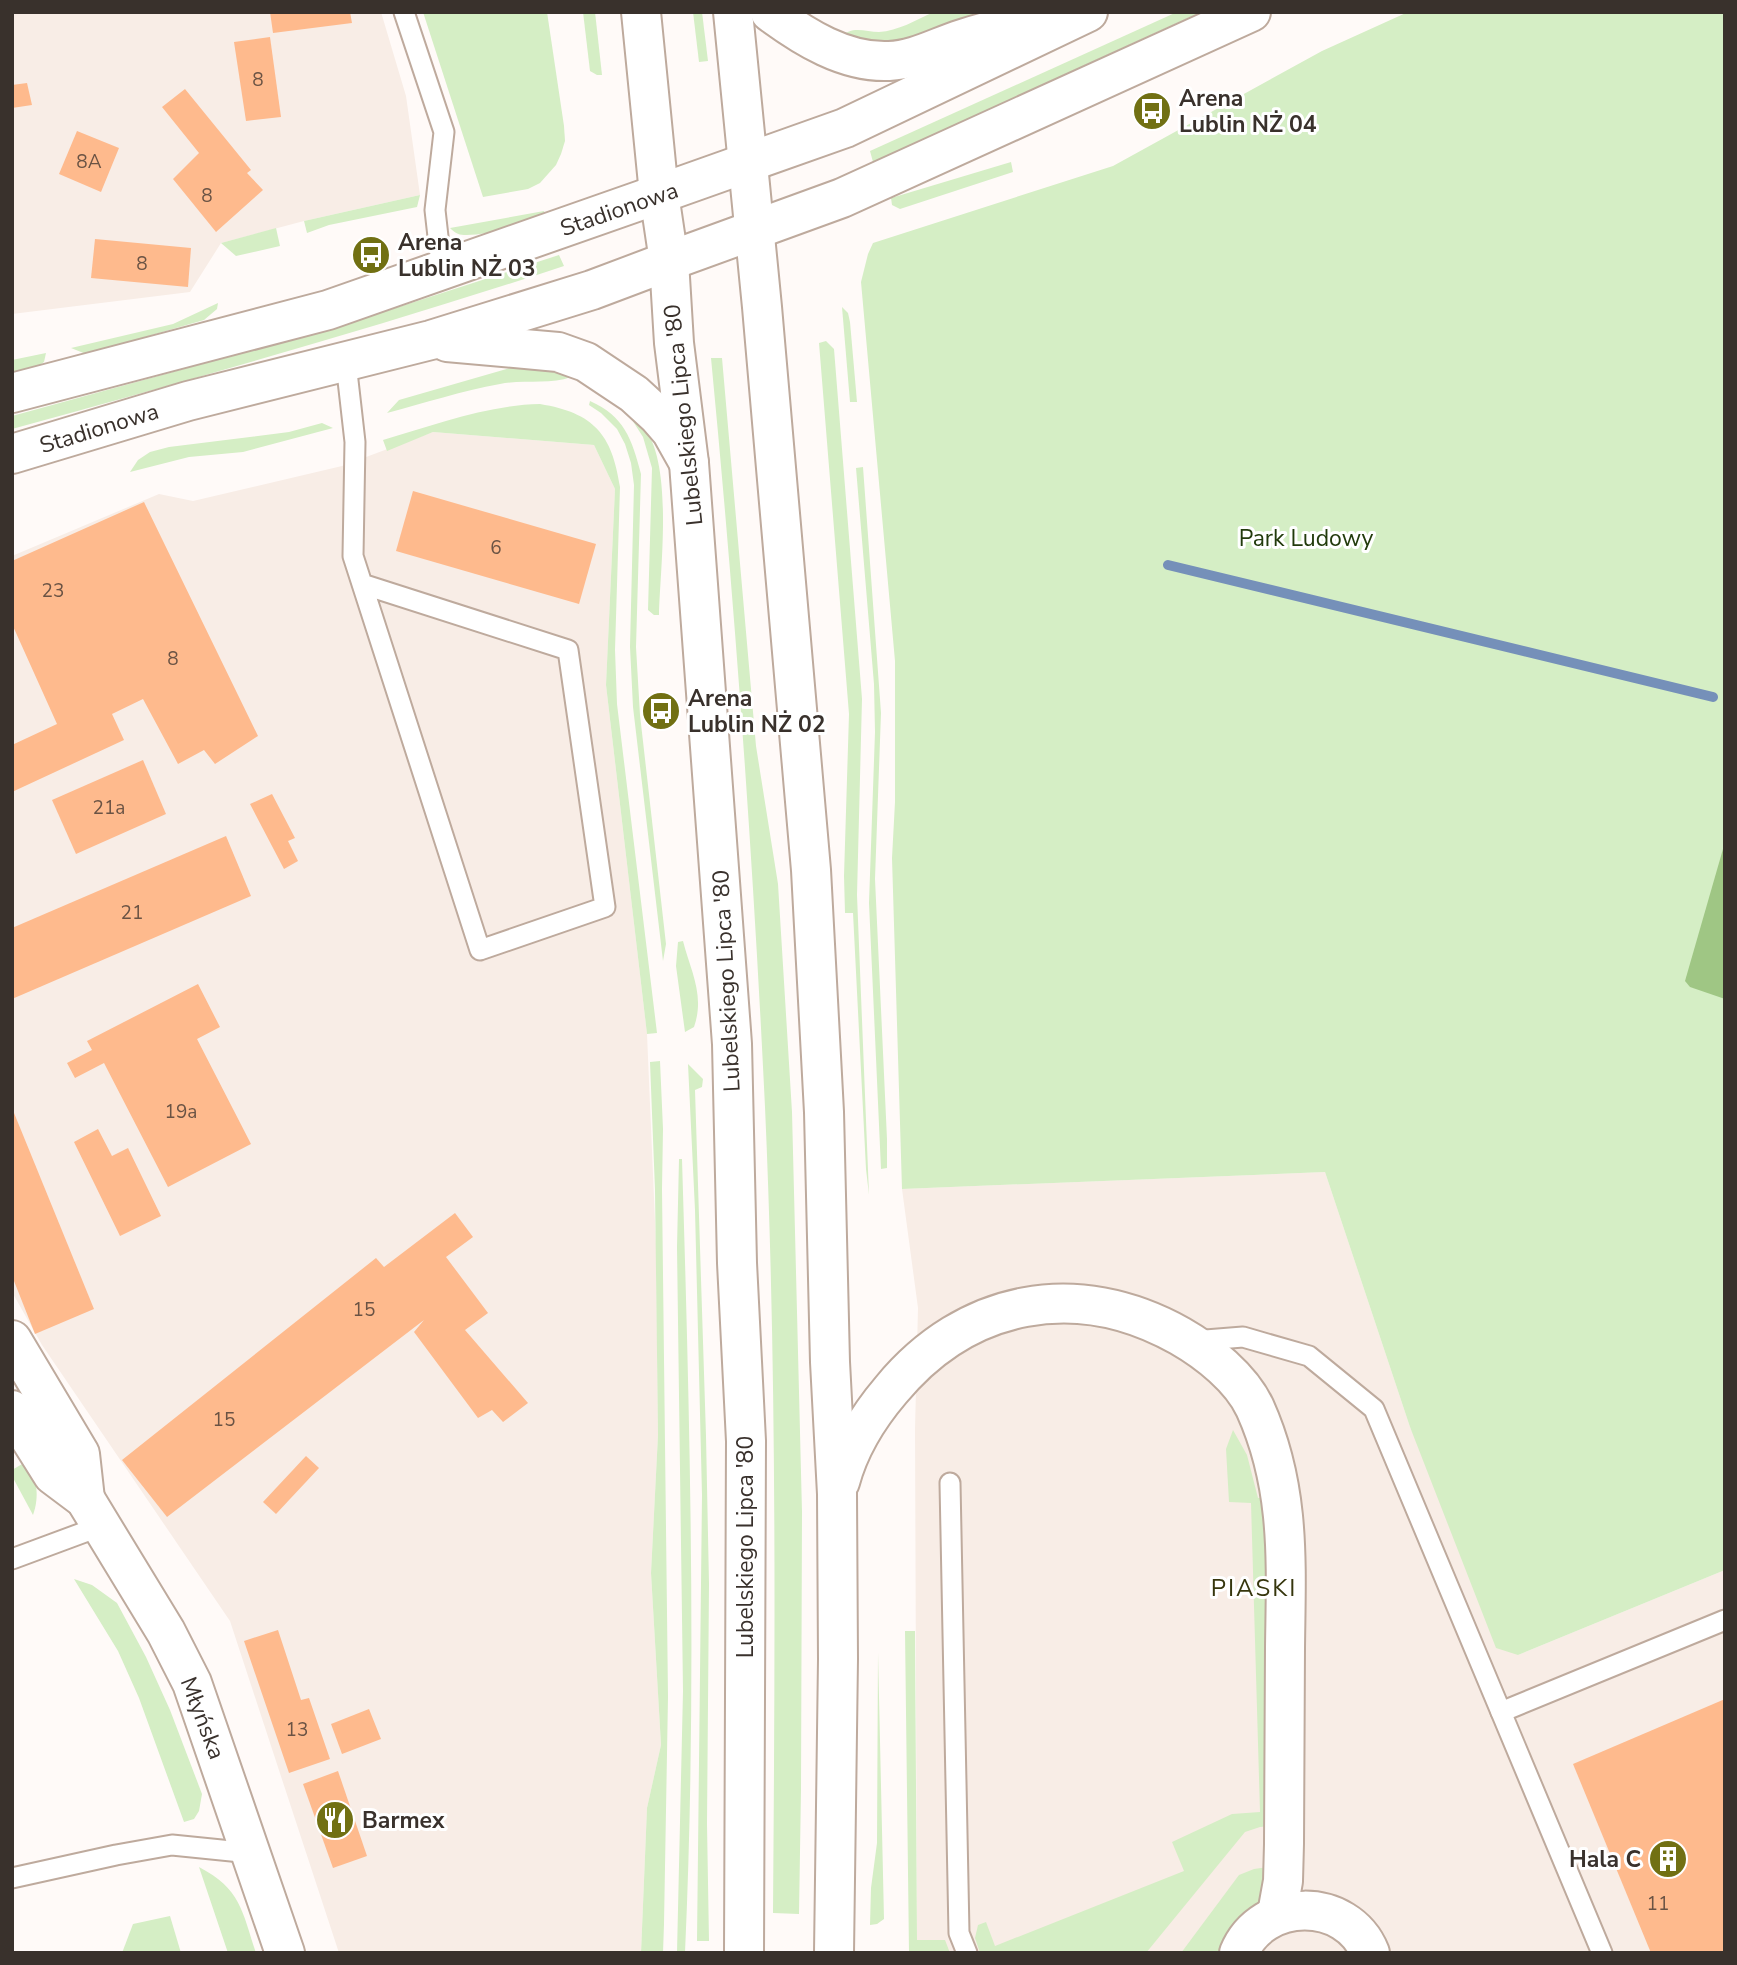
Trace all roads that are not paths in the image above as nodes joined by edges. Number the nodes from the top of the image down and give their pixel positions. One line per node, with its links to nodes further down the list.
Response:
1 (404, 12): 12 (lane)
2 (641, 12): 9 (main road, Lubelskiego Lipca '80)
3 (733, 12): 8 (main road)
4 (770, 12): 5 (main road)
5 (1055, 12)
6 (1088, 12): 8 (main road, Stadionowa)
7 (1251, 12): 10 (main road, Stadionowa)
8 (747, 164): 9 (main road, Stadionowa); 10 (main road)
9 (659, 194): 11 (main road, Lubelskiego Lipca '80); 12 (main road, Stadionowa)
10 (755, 230): 11 (main road, Stadionowa); 23 (main road)
11 (669, 261): 13 (main road, Stadionowa); 17 (main road, Lubelskiego Lipca '80)
12 (442, 272): 15 (main road, Stadionowa)
13 (430, 340): 14 (main road, Stadionowa); 17 (main road, Stadionowa)
14 (346, 363): 16 (main road, Stadionowa); 18 (lane)
15 (12, 393)
16 (12, 454)
17 (689, 463): 32 (main road, Lubelskiego Lipca '80)
18 (362, 584): 18 (lane)
19 (12, 1340): 24 (main road, Młyńska)
20 (1189, 1341): 23 (main road); 27 (lane); 30 (main road)
21 (12, 1409): 24 (main road, Młyńska)
22 (950, 1483): 34 (lane)
23 (837, 1494): 33 (main road)
24 (93, 1513): 25 (lane); 28 (main road, Młyńska)
25 (12, 1559)
26 (1725, 1620): 27 (lane)
27 (1501, 1712): 37 (lane)
28 (251, 1853): 29 (lane); 31 (main road, Młyńska)
29 (12, 1878)
30 (1278, 1914): 35 (main road); 36 (main road)
31 (285, 1953)
32 (744, 1953)
33 (834, 1953)
34 (967, 1953)
35 (1239, 1953)
36 (1370, 1953)
37 (1602, 1953)

